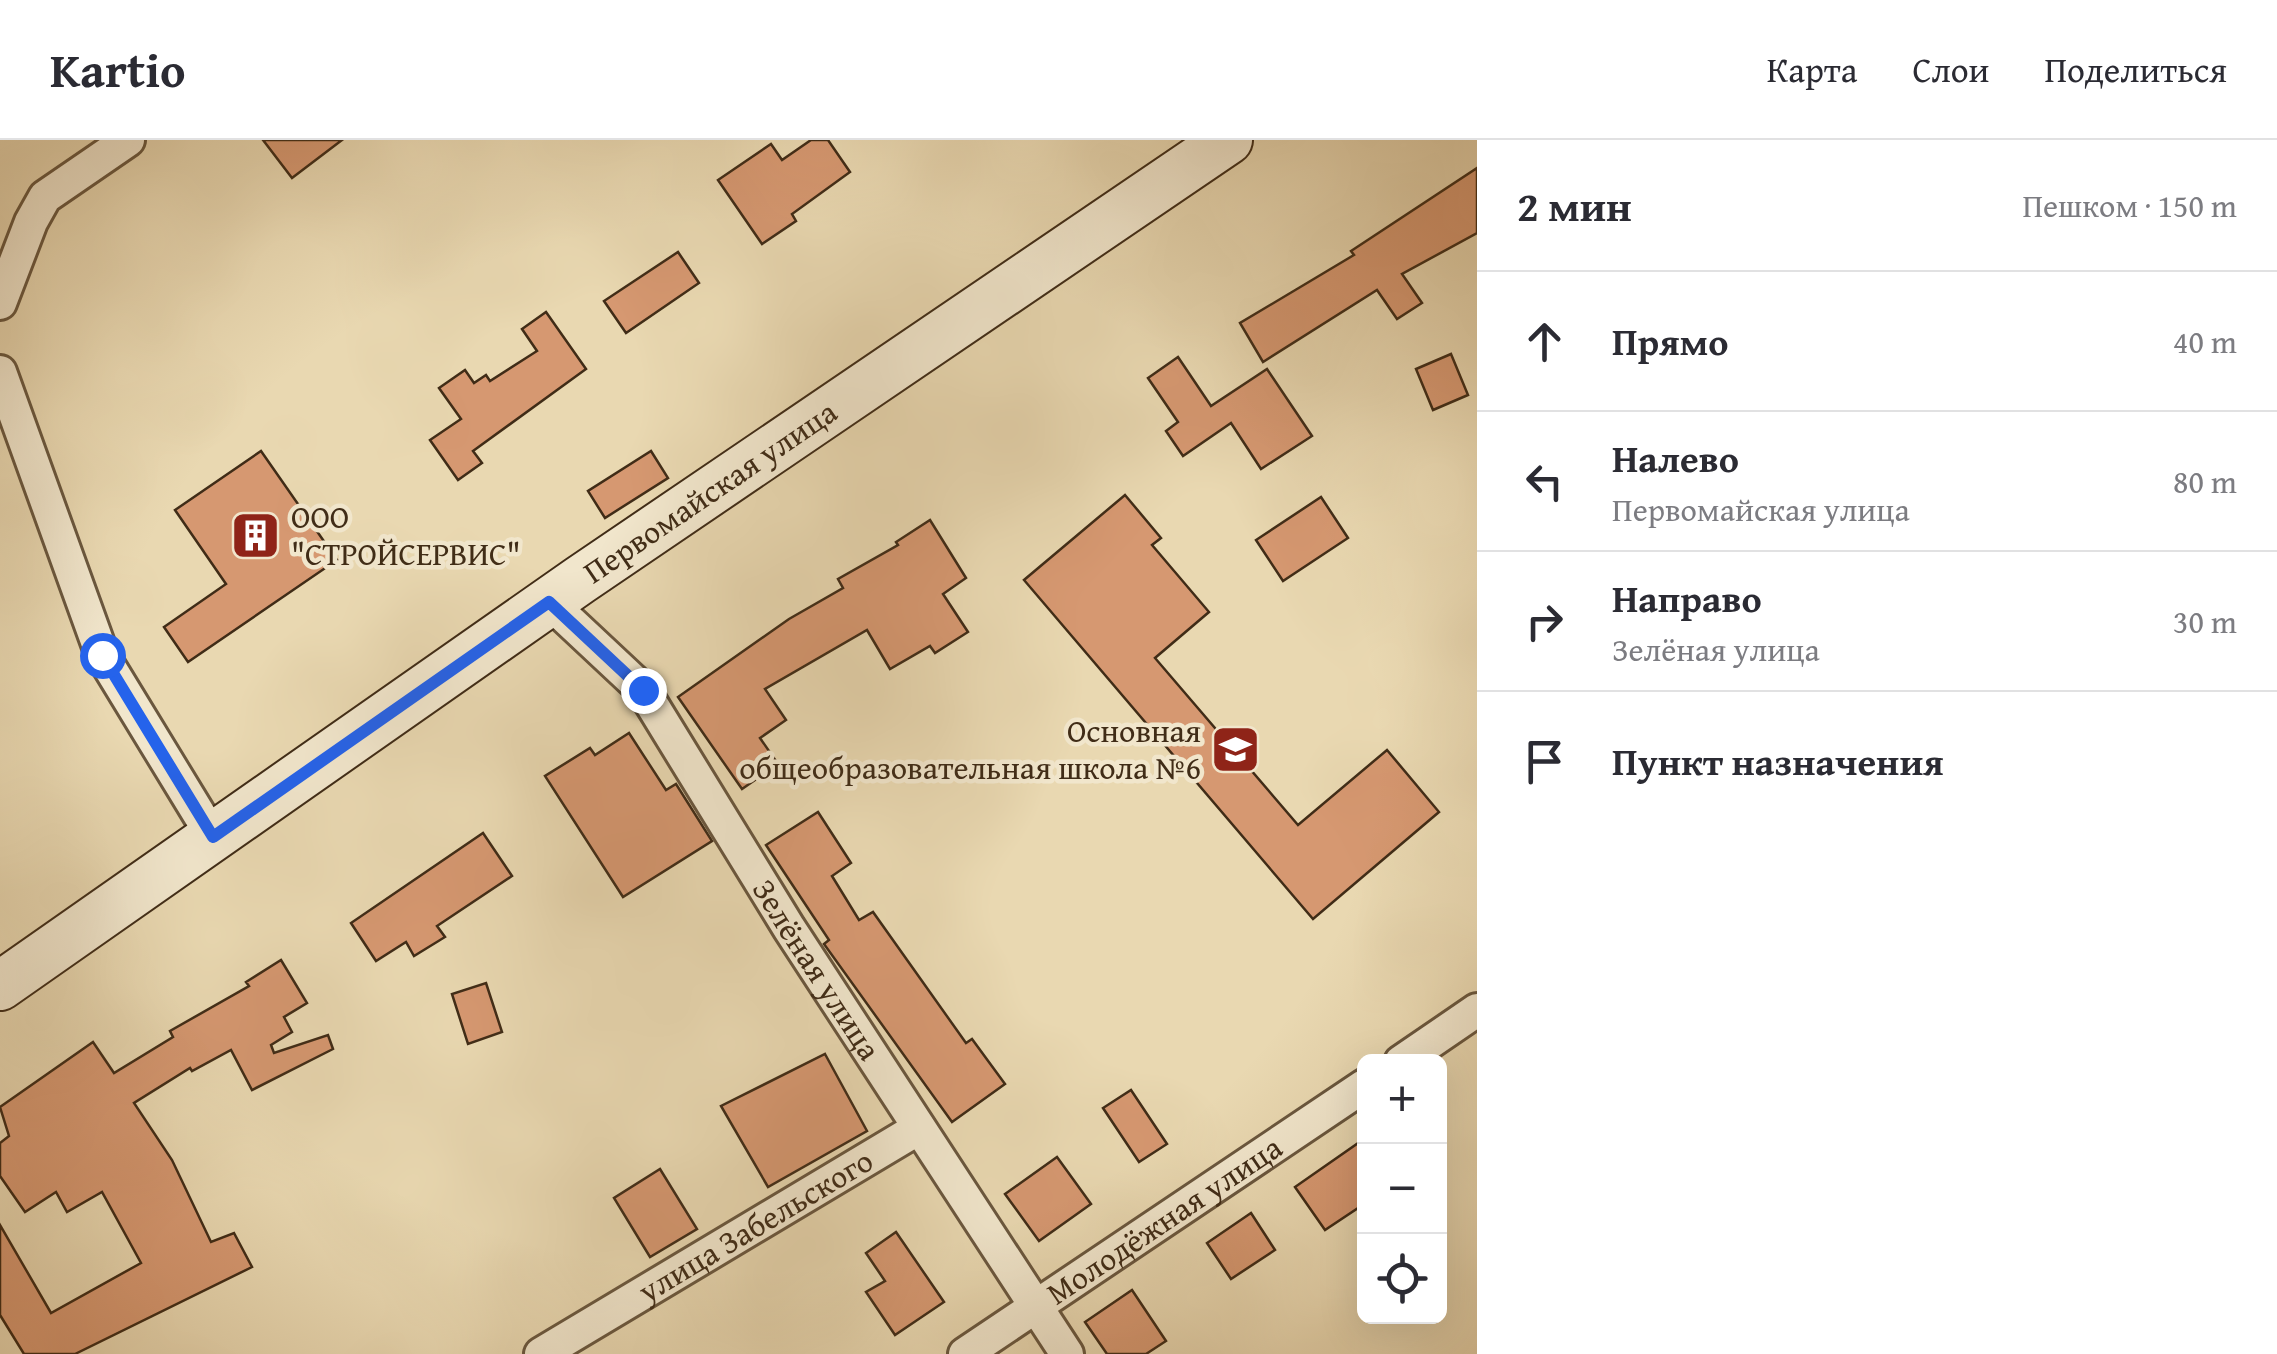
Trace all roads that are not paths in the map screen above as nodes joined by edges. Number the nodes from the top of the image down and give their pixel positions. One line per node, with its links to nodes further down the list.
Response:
1 (128, 140): 3 (street)
2 (1228, 140): 5 (main road, Первомайская улица)
3 (0, 303)
4 (0, 372): 6 (street)
5 (549, 602): 6 (main road, Первомайская улица); 11 (street, Зелёная улица)
6 (213, 837): 7 (main road, Первомайская улица)
7 (0, 986)
8 (1477, 1010): 9 (street)
9 (1413, 1054)
10 (1357, 1091): 12 (street, Молодёжная улица)
11 (918, 1128): 12 (street, Зелёная улица); 13 (street, улица Забельского)
12 (1035, 1307): 14 (street, Молодёжная улица); 15 (street, Зелёная улица)
13 (541, 1354)
14 (965, 1354)
15 (1067, 1354)

